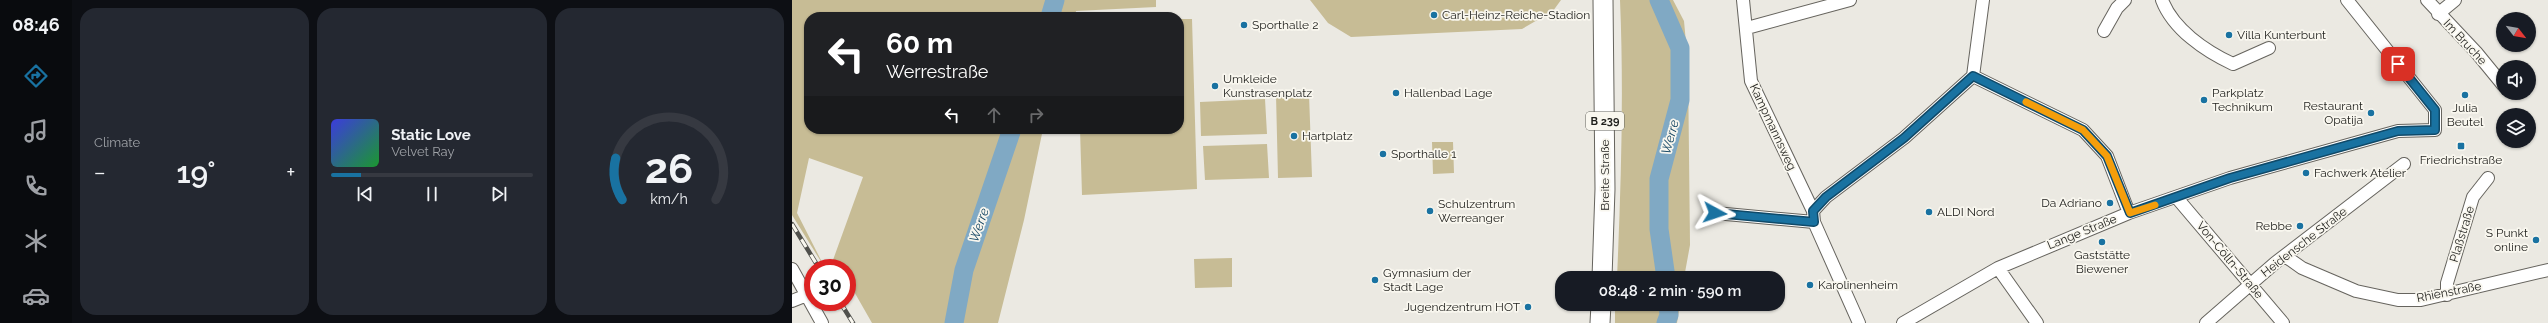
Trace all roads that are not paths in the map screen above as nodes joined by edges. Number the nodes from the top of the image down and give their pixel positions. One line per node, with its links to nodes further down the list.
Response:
1 (1603, 0): 26 (main road, Breite Straße / B 239)
2 (1743, 0): 11 (street, Kampmannsweg)
3 (1850, 0): 11 (street)
4 (1983, 0): 14 (street)
5 (2125, 0): 12 (street)
6 (2162, 0): 13 (street)
7 (2347, 0): 18 (street, Lange Straße)
8 (2426, 0): 10 (street, Im Bruche)
9 (2454, 0): 10 (street)
10 (2438, 14): 15 (street, Im Bruche)
11 (1747, 28): 21 (street, Kampmannsweg)
12 (2104, 31)
13 (2269, 48)
14 (1973, 76): 20 (street); 21 (street)
15 (2496, 76)
16 (2404, 164): 22 (street, Heidensche Straße)
17 (2488, 178): 29 (street, Plaßstraße)
18 (2177, 198): 20 (street, Lange Straße); 27 (street, Von-Cölln-Straße)
19 (1715, 213): 21 (street)
20 (2130, 213): 23 (street, Lange Straße)
21 (1814, 216): 36 (street, Kampmannsweg)
22 (2285, 256): 27 (street, Heidensche Straße); 29 (street, Rhienstraße)
23 (1998, 268): 37 (street, Lange Straße); 38 (street)
24 (792, 269): 28 (street)
25 (2548, 270): 29 (street, Rhienstraße)
26 (1602, 271)
27 (2251, 283): 39 (street, Heidensche Straße); 40 (street, Von-Cölln-Straße)
28 (804, 290)
29 (2447, 295)
30 (804, 296): 31 (street)
31 (792, 301)
32 (816, 311): 34 (street)
33 (1601, 311): 35 (main road)
34 (822, 323)
35 (1600, 323)
36 (1859, 323)
37 (1903, 323)
38 (2037, 323)
39 (2206, 323)
40 (2283, 323)

